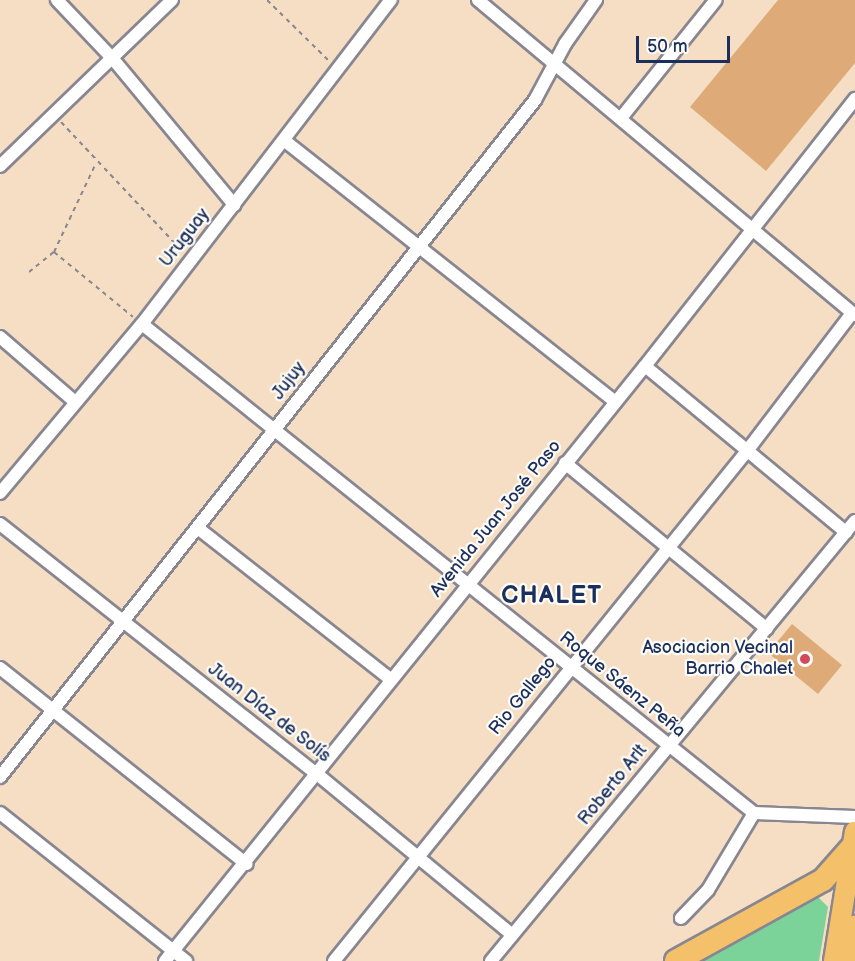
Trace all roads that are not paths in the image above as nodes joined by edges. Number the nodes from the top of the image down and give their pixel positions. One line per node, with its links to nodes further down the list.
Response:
1 (57, 0): 7 (street)
2 (172, 0): 7 (street)
3 (391, 0): 11 (street, Uruguay)
4 (478, 0): 8 (street)
5 (596, 0): 8 (street, Jujuy)
6 (716, 0): 10 (street)
7 (113, 59): 12 (street); 13 (street)
8 (555, 64): 10 (street); 15 (street, Jujuy)
9 (855, 99): 14 (street, Avenida Juan José Paso)
10 (621, 118): 14 (street)
11 (285, 141): 13 (street, Uruguay); 15 (street)
12 (0, 166)
13 (234, 205): 17 (street, Uruguay)
14 (752, 230): 16 (street); 19 (street, Avenida Juan José Paso)
15 (422, 247): 21 (street); 22 (street, Jujuy)
16 (853, 314): 23 (street, Rio Gallego)
17 (142, 324): 20 (street, Uruguay); 22 (street, Roque Sáenz Peña)
18 (0, 337): 20 (street)
19 (645, 366): 21 (street, Avenida Juan José Paso); 23 (street)
20 (75, 402): 25 (street, Uruguay)
21 (615, 402): 24 (street, Avenida Juan José Paso)
22 (273, 431): 28 (street, Jujuy); 31 (street, Roque Sáenz Peña)
23 (747, 451): 29 (street); 30 (street, Rio Gallego)
24 (565, 463): 30 (street); 31 (street, Avenida Juan José Paso)
25 (0, 493)
26 (855, 521): 29 (street, Roberto Arlt)
27 (0, 524): 32 (street, Juan Díaz de Solís)
28 (199, 529): 32 (street, Jujuy); 36 (street)
29 (846, 532): 33 (street, Roberto Arlt)
30 (667, 547): 33 (street); 34 (street, Rio Gallego)
31 (467, 582): 34 (street, Roque Sáenz Peña); 36 (street, Avenida Juan José Paso)
32 (124, 621): 37 (street, Jujuy); 39 (street, Juan Díaz de Solís)
33 (767, 629): 38 (street, Roberto Arlt)
34 (570, 666): 38 (street, Roque Sáenz Peña); 45 (street, Rio Gallego)
35 (0, 668): 37 (street)
36 (390, 679): 39 (street, Avenida Juan José Paso)
37 (54, 712): 40 (street, Jujuy); 46 (street)
38 (667, 747): 42 (street, Roque Sáenz Peña); 49 (street, Roberto Arlt)
39 (317, 774): 45 (street, Juan Díaz de Solís); 46 (street, Avenida Juan José Paso)
40 (0, 777)
41 (0, 813): 50 (street)
42 (754, 813): 43 (street); 47 (street)
43 (855, 817)
44 (854, 839): 54 (highway); 55 (main road)
45 (416, 856): 49 (street, Juan Díaz de Solís); 52 (street, Rio Gallego)
46 (246, 864): 50 (street, Avenida Juan José Paso)
47 (681, 918)
48 (855, 926): 56 (main road)
49 (512, 935): 53 (street, Roberto Arlt)
50 (169, 956): 51 (street)
51 (186, 961)
52 (334, 961)
53 (491, 961)
54 (676, 961)
55 (834, 961)
56 (849, 961)

